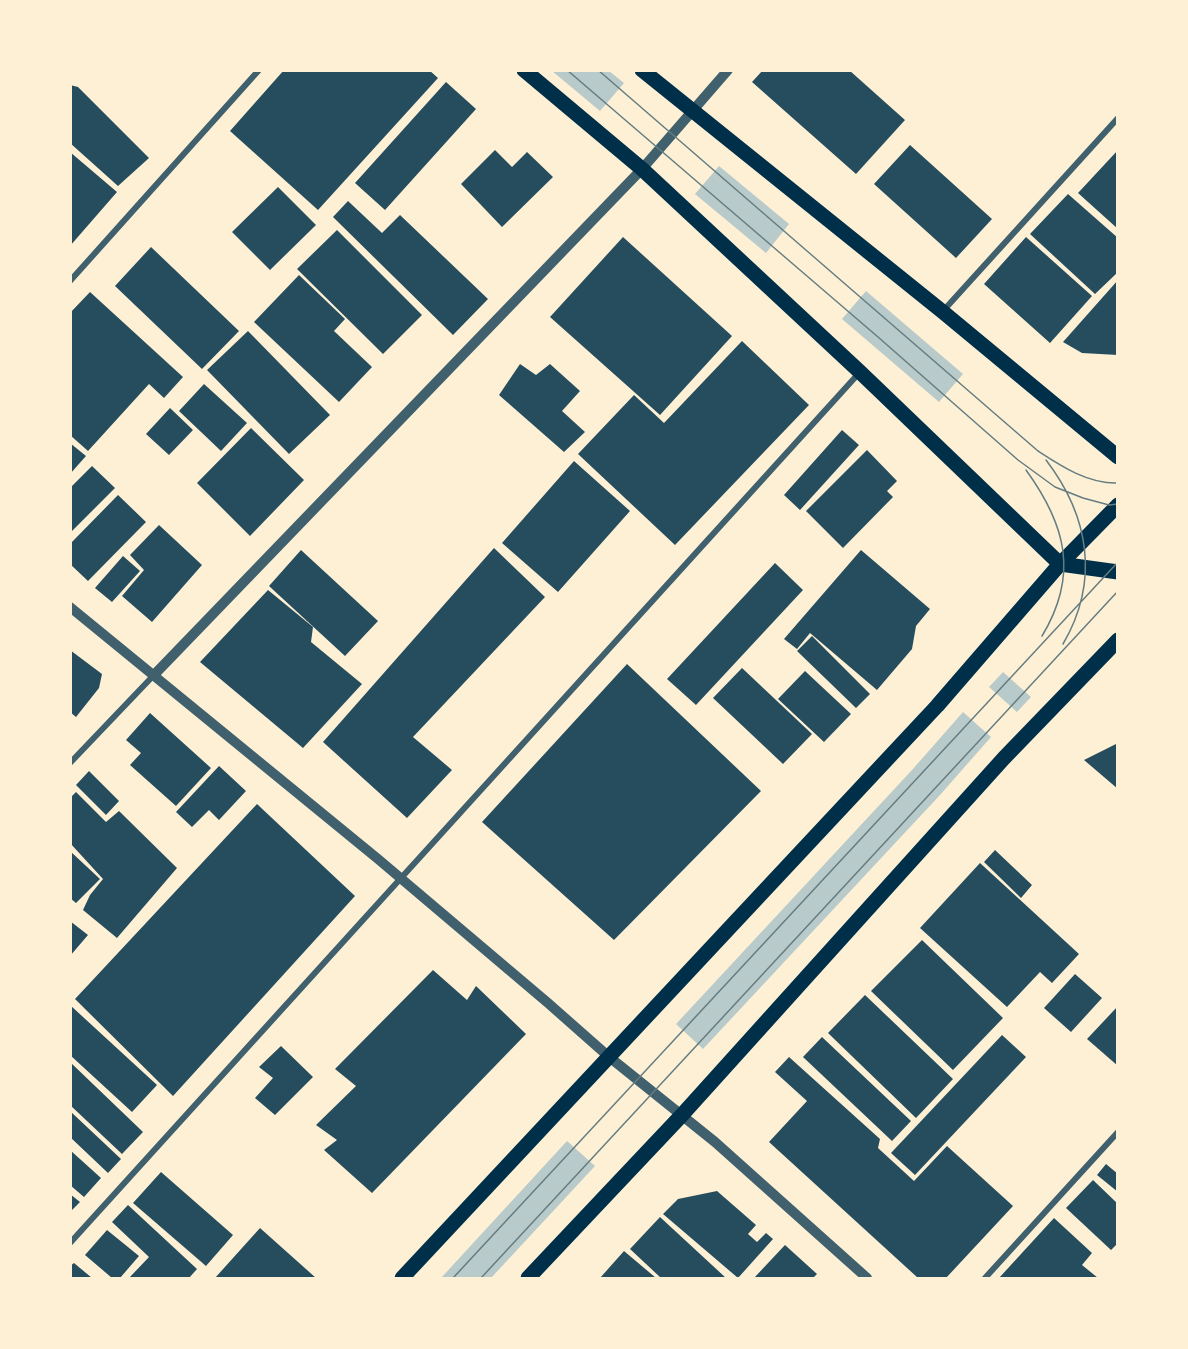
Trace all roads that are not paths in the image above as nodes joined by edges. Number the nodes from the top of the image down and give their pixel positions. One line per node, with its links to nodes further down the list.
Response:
1 (259, 70): 8 (street)
2 (524, 70): 7 (main road)
3 (642, 70): 5 (main road)
4 (728, 70): 5 (street)
5 (692, 112): 7 (street); 9 (main road)
6 (1118, 118): 9 (street)
7 (642, 169): 10 (main road); 17 (street)
8 (70, 281)
9 (943, 312): 11 (main road)
10 (860, 372): 13 (main road); 19 (street)
11 (1118, 457)
12 (1118, 505): 13 (main road)
13 (1060, 564): 14 (main road); 20 (main road)
14 (1118, 572)
15 (70, 607): 17 (street)
16 (1118, 640): 21 (main road)
17 (153, 676): 18 (street); 19 (street)
18 (70, 763)
19 (400, 878): 20 (street); 23 (street)
20 (608, 1056): 21 (street); 24 (main road)
21 (681, 1116): 25 (main road); 26 (street)
22 (1118, 1132): 27 (street)
23 (70, 1243)
24 (402, 1278)
25 (528, 1278)
26 (867, 1278)
27 (985, 1278)

